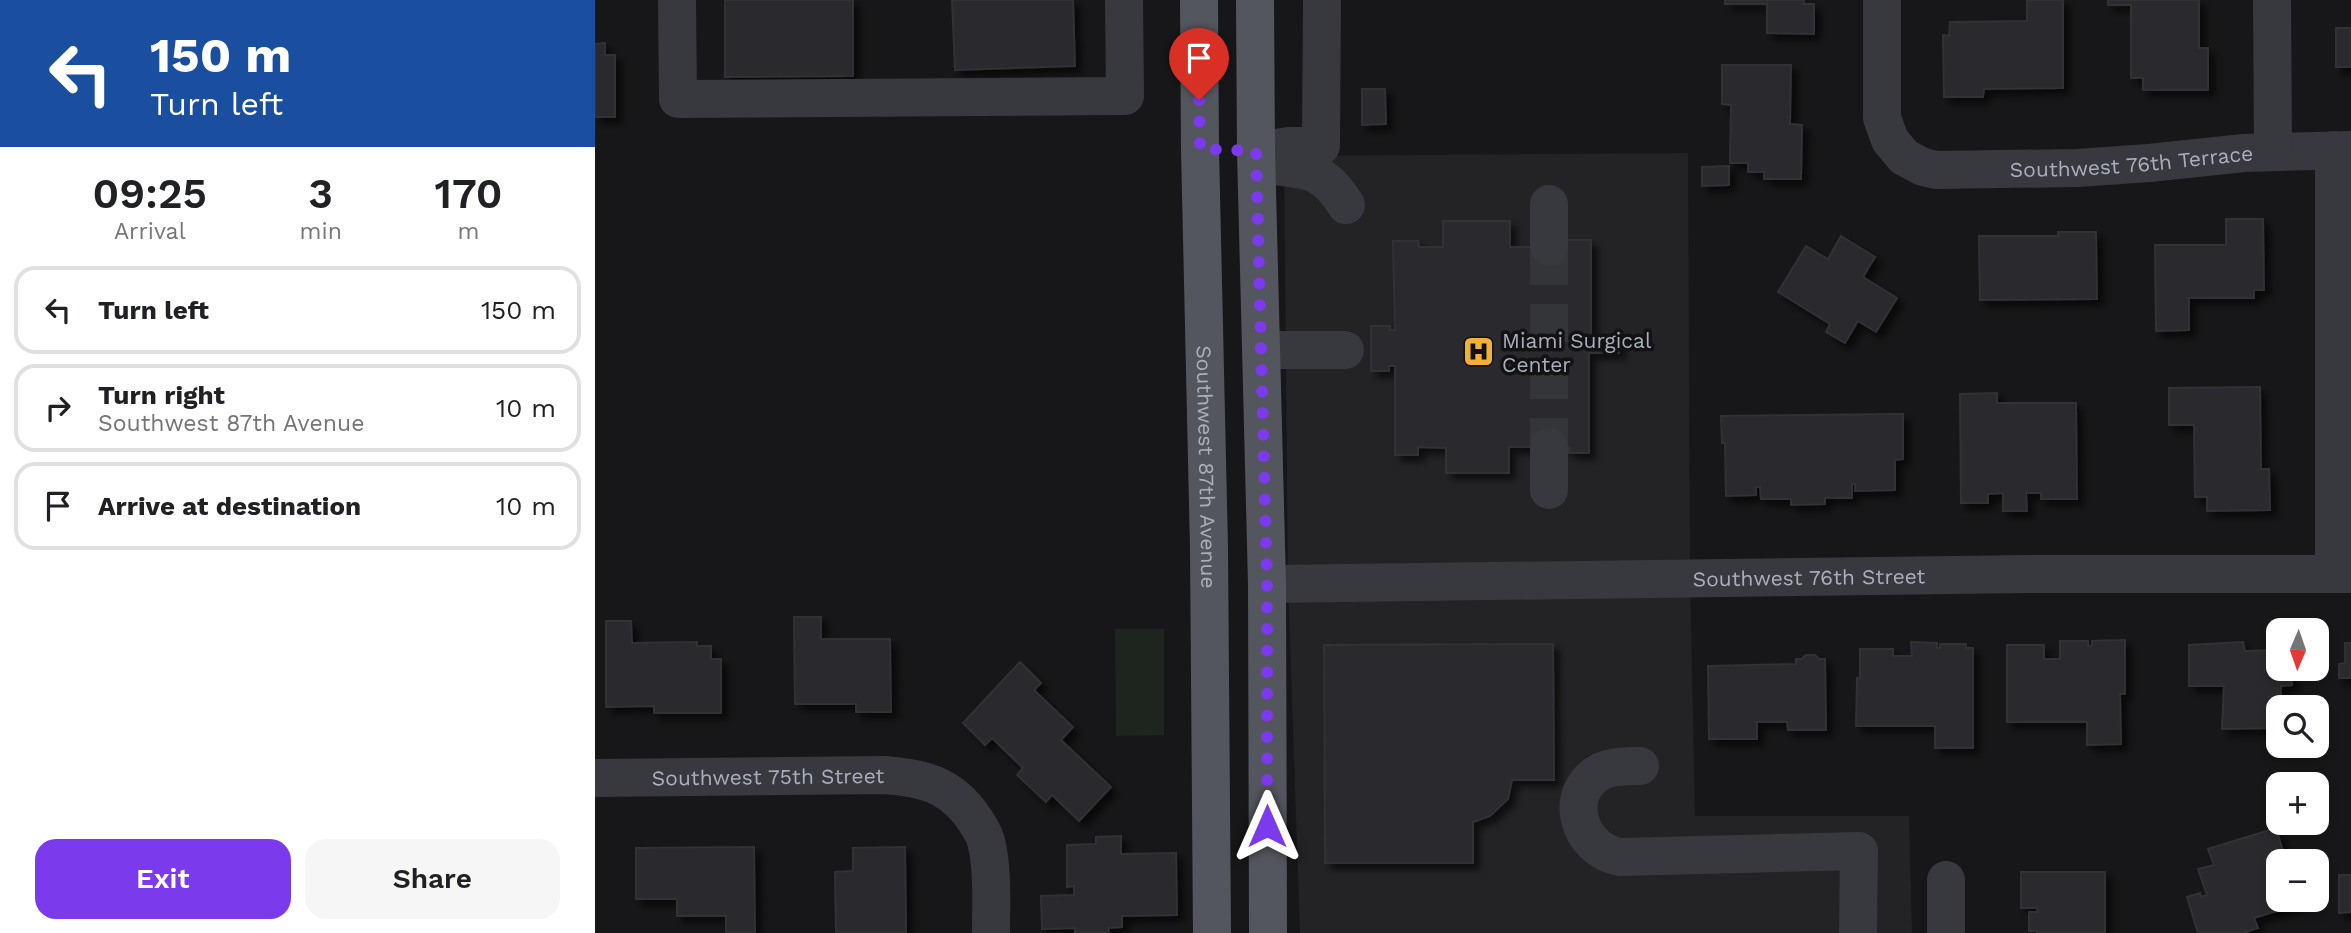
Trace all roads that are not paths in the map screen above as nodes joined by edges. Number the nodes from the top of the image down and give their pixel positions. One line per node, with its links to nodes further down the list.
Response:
1 (677, 0): 2 (street)
2 (1123, 0)
3 (1199, 0): 8 (main road, Southwest 87th Avenue)
4 (1255, 0): 11 (main road)
5 (1322, 0): 11 (street)
6 (1882, 0): 10 (street, Southwest 76th Terrace)
7 (2272, 0): 10 (street)
8 (1200, 149): 11 (main road); 20 (main road, Southwest 87th Avenue)
9 (2342, 150): 10 (street, Southwest 76th Terrace); 19 (street)
10 (2273, 152)
11 (1256, 158): 13 (street); 15 (main road)
12 (1549, 204): 14 (street)
13 (1346, 205)
14 (1549, 247)
15 (1262, 350): 16 (street); 21 (main road)
16 (1345, 350)
17 (1549, 447): 18 (street)
18 (1549, 490)
19 (2342, 574): 21 (street, Southwest 76th Street)
20 (1209, 584): 21 (main road); 25 (main road, Southwest 87th Avenue)
21 (1267, 584): 28 (main road)
22 (1640, 766): 29 (street)
23 (595, 778): 26 (street, Southwest 75th Street)
24 (1946, 880): 30 (street)
25 (1212, 914): 27 (main road)
26 (991, 933)
27 (1237, 933)
28 (1268, 933)
29 (1858, 933)
30 (1946, 933)

